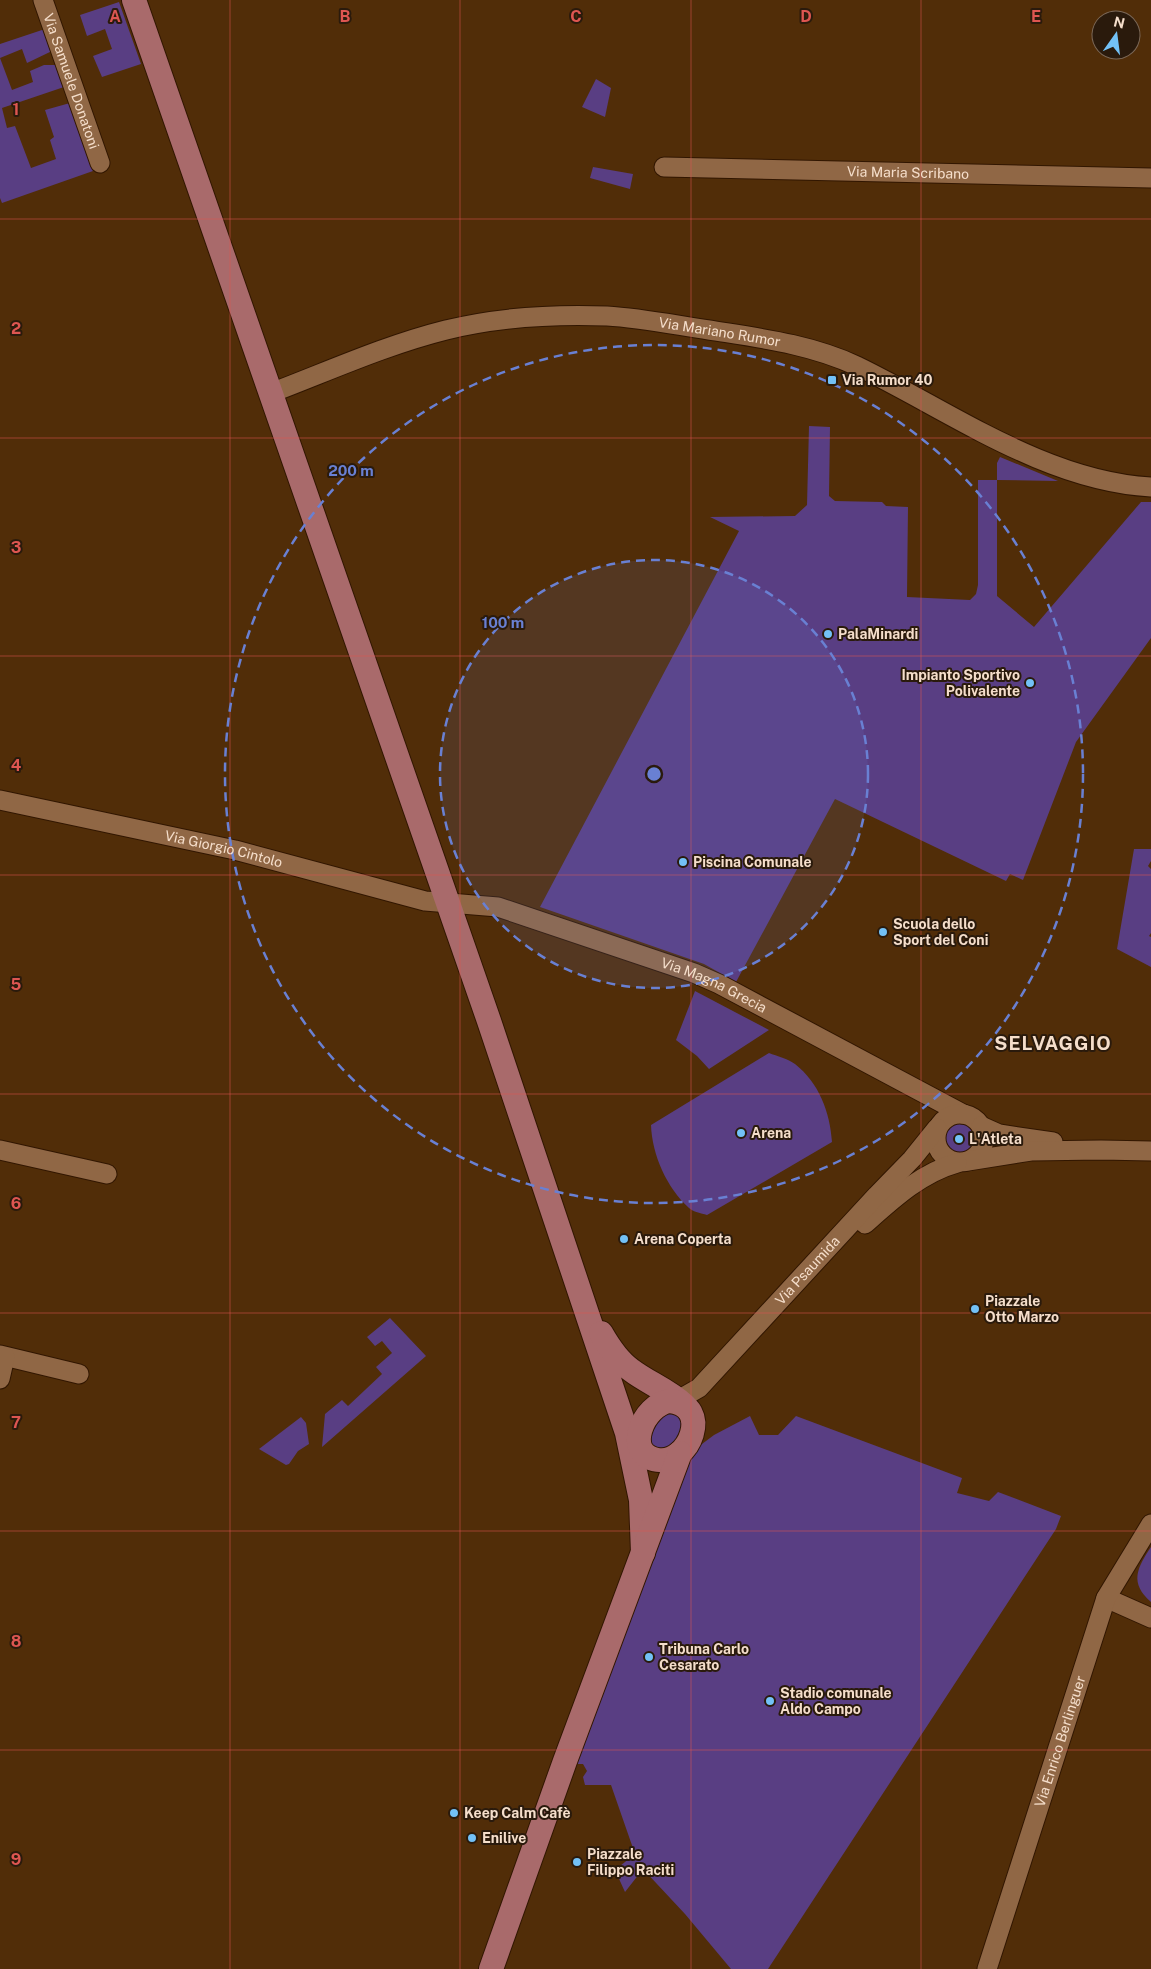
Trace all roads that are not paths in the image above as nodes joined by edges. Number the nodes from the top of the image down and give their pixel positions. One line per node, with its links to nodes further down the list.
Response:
1 (43, 0): 3 (street, Via Samuele Donatoni)
2 (134, 0): 6 (main road)
3 (100, 163)
4 (664, 167): 5 (street, Via Maria Scribano)
5 (1151, 178)
6 (272, 393): 7 (street, Via Mariano Rumor); 9 (main road)
7 (1151, 487)
8 (0, 800): 9 (street, Via Giorgio Cintolo)
9 (446, 902): 10 (street, Via Magna Grecia); 18 (main road)
10 (963, 1114): 11 (street); 12 (street)
11 (981, 1126): 14 (street); 16 (street)
12 (937, 1128): 16 (street); 22 (street, Via Psaumida)
13 (0, 1150): 17 (street)
14 (1101, 1150): 15 (street); 16 (street, Via Psaumida)
15 (1151, 1151)
16 (962, 1162): 22 (street, Via Psaumida)
17 (107, 1174)
18 (587, 1313): 22 (main road); 23 (main road)
19 (3, 1356): 20 (street); 21 (street)
20 (79, 1374)
21 (0, 1380)
22 (682, 1409): 23 (main road); 24 (main road)
23 (635, 1443): 24 (main road); 26 (main road)
24 (680, 1453): 26 (main road)
25 (1151, 1524): 27 (street, Via Enrico Berlinguer)
26 (642, 1553): 29 (main road)
27 (1106, 1598): 28 (street); 30 (street, Via Enrico Berlinguer)
28 (1151, 1618)
29 (491, 1969)
30 (987, 1969)

